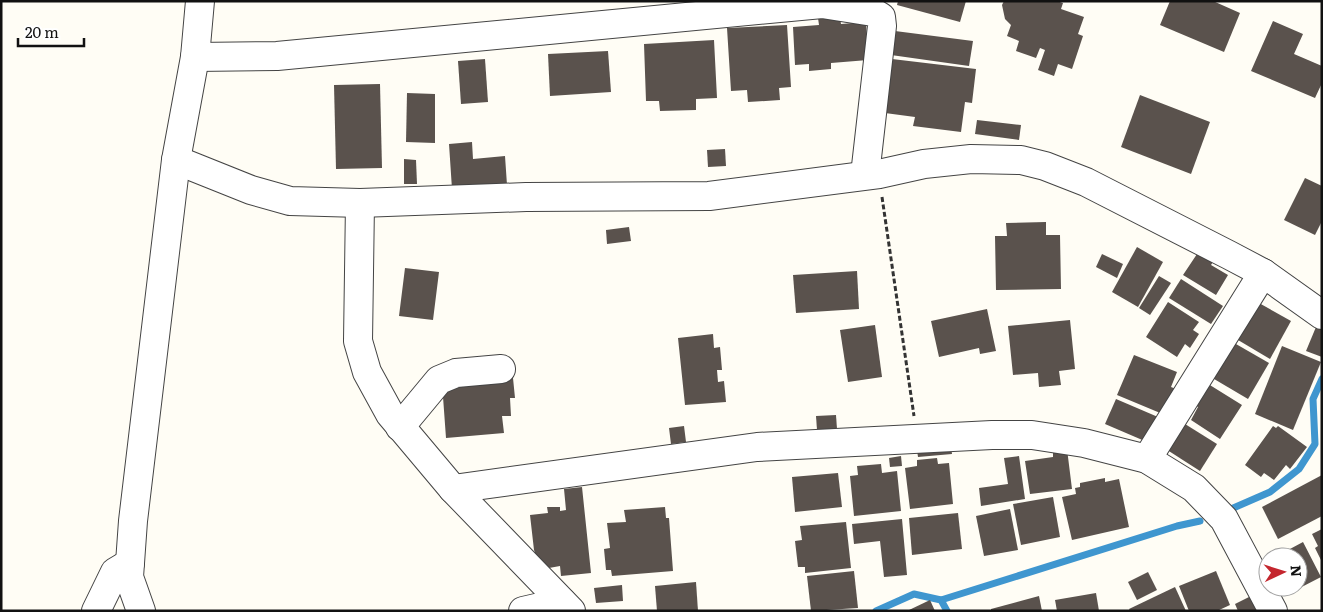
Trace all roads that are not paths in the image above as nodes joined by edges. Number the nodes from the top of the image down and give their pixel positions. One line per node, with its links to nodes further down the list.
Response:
1 (200, 1): 3 (street)
2 (822, 3): 3 (street); 5 (street)
3 (195, 57): 4 (street)
4 (176, 160): 6 (street); 13 (street)
5 (872, 174): 6 (street); 7 (street)
6 (360, 203): 10 (street)
7 (1263, 273): 8 (street); 11 (street)
8 (1322, 315)
9 (501, 369): 10 (street)
10 (400, 427): 12 (street)
11 (1147, 459): 12 (street); 18 (street)
12 (452, 489): 14 (street)
13 (130, 563): 15 (street); 16 (street)
14 (566, 606): 17 (street)
15 (96, 611)
16 (141, 611)
17 (523, 611)
18 (1273, 611)

